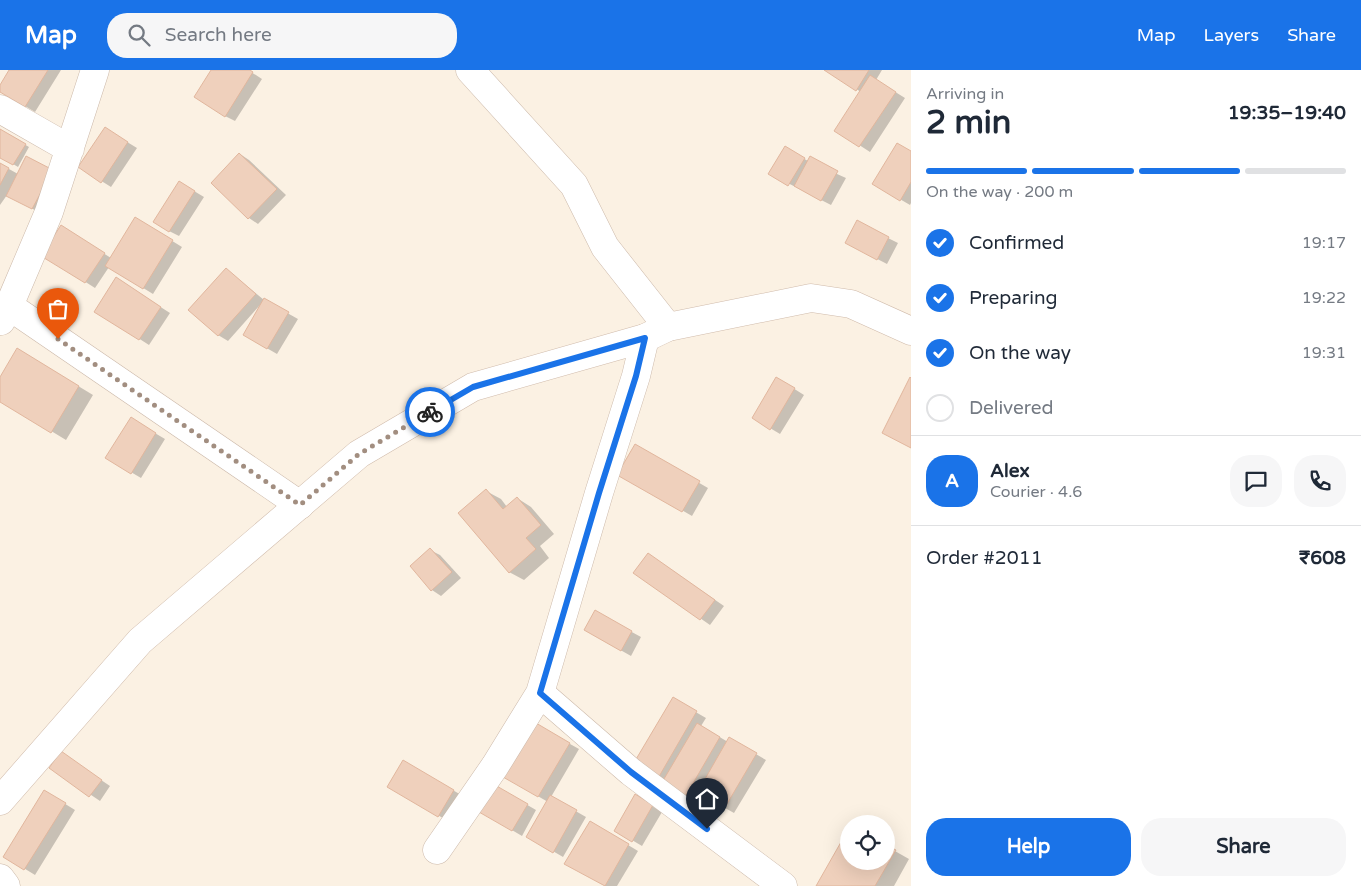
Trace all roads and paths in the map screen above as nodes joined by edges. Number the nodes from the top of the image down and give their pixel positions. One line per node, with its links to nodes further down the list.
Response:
1 (95, 70): 4 (street)
2 (470, 70): 7 (street)
3 (0, 109): 4 (street)
4 (70, 149): 5 (street)
5 (5, 314): 8 (street)
6 (911, 330): 7 (street)
7 (656, 332): 8 (street); 9 (street)
8 (300, 505): 10 (street)
9 (540, 693): 11 (street); 14 (street)
10 (0, 801)
11 (437, 850)
12 (0, 878): 13 (street)
13 (6, 886)
14 (783, 886)

